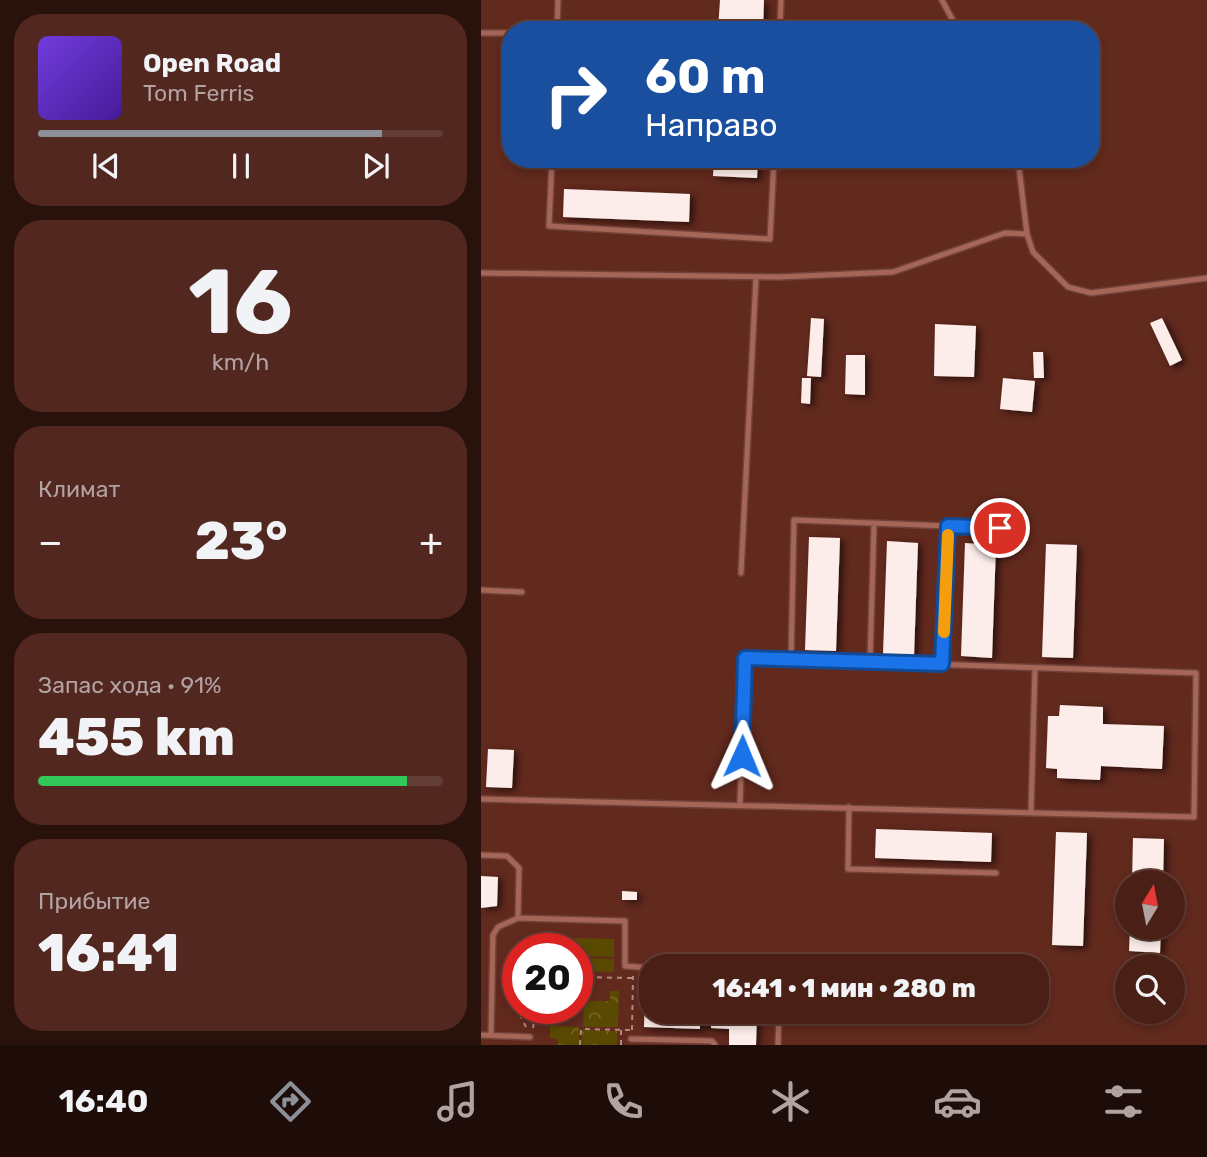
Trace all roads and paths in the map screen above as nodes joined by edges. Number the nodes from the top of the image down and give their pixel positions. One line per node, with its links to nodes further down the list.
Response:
1 (558, 0): 4 (lane)
2 (781, 0): 5 (lane)
3 (942, 0): 6 (lane)
4 (557, 21)
5 (780, 21)
6 (953, 21)
7 (481, 33): 8 (lane)
8 (502, 33)
9 (552, 168): 10 (lane)
10 (774, 168)
11 (1019, 168): 12 (lane)
12 (1027, 234): 14 (lane); 15 (lane)
13 (481, 273): 14 (lane)
14 (756, 277): 19 (lane)
15 (1207, 278)
16 (874, 523): 17 (lane); 22 (lane); 23 (lane)
17 (948, 526): 18 (lane); 24 (lane)
18 (1000, 528)
19 (741, 573)
20 (481, 590): 21 (lane)
21 (522, 592)
22 (791, 660): 23 (lane); 27 (lane)
23 (869, 662): 24 (lane)
24 (942, 664): 25 (lane)
25 (1035, 668): 29 (lane); 29 (lane)
26 (481, 799): 27 (lane)
27 (741, 804): 28 (lane)
28 (849, 807): 29 (lane); 31 (lane)
29 (1031, 812)
30 (481, 855): 32 (lane)
31 (996, 873)
32 (518, 918): 33 (lane); 35 (lane)
33 (633, 968): 34 (lane); 38 (path)
34 (639, 968)
35 (492, 975): 36 (path); 45 (lane)
36 (502, 976)
37 (593, 977): 38 (path)
38 (633, 978): 43 (path)
39 (525, 1024): 40 (path)
40 (534, 1024)
41 (779, 1024): 51 (lane)
42 (621, 1029): 43 (path); 48 (path); 49 (path)
43 (631, 1030): 47 (path)
44 (481, 1035): 45 (lane)
45 (491, 1035): 46 (lane)
46 (529, 1037)
47 (631, 1039): 50 (lane)
48 (580, 1045)
49 (621, 1045)
50 (715, 1045)
51 (778, 1045)

